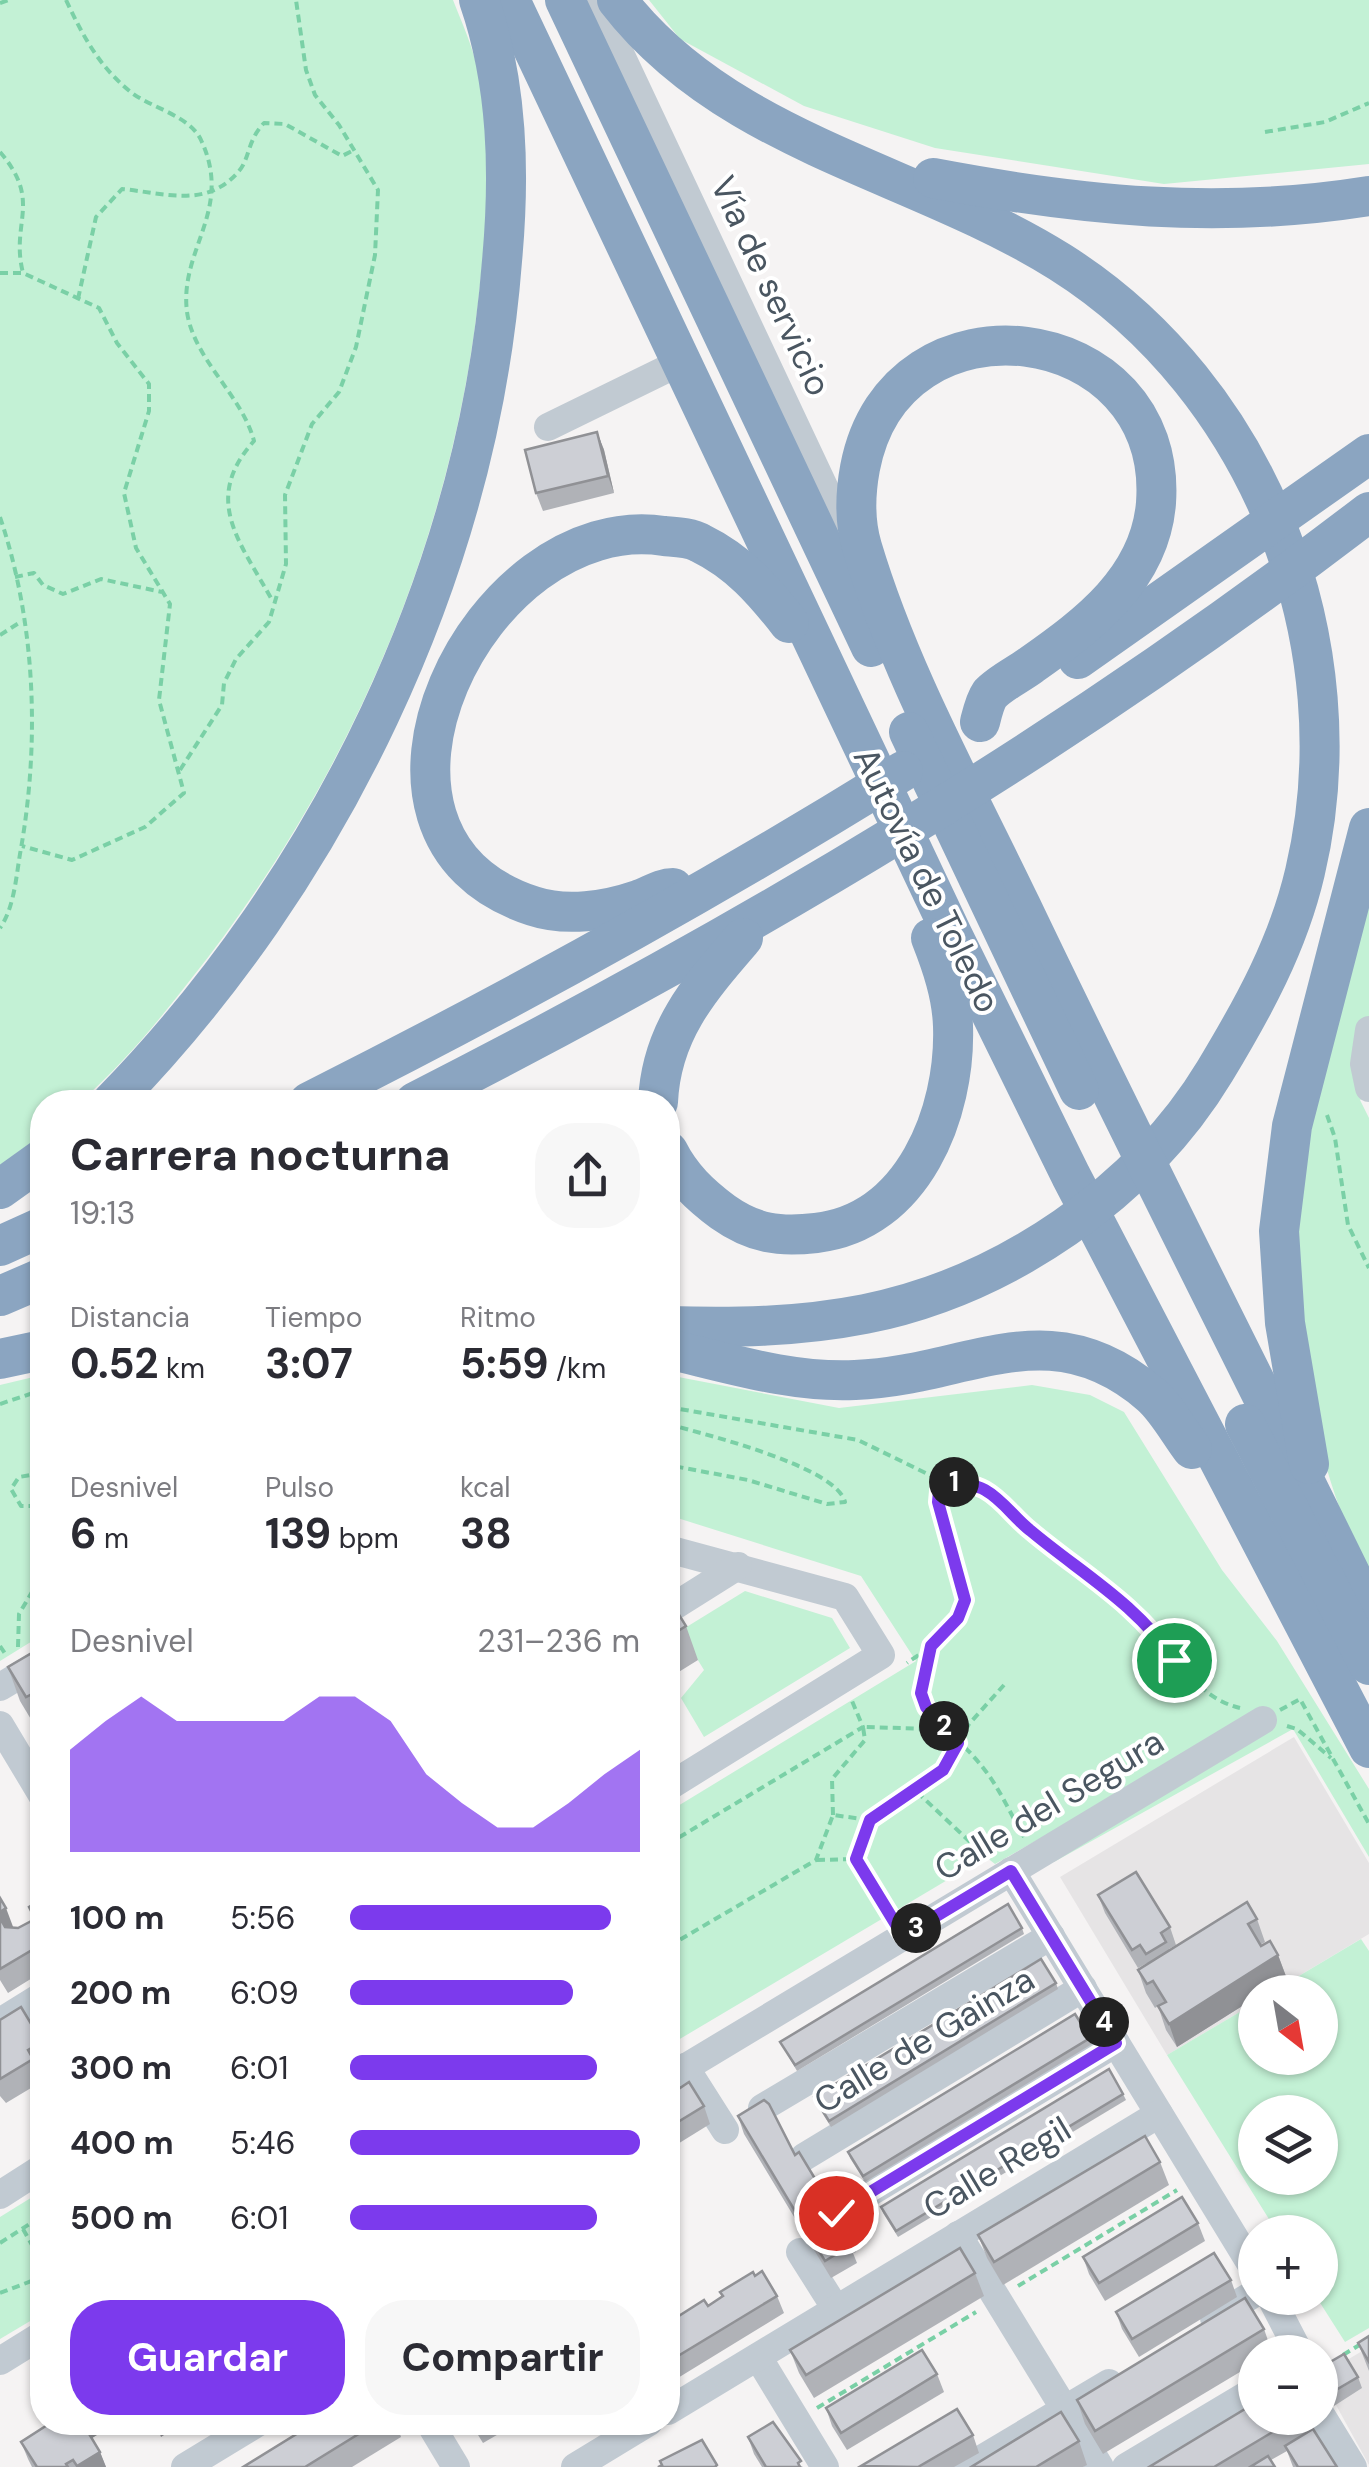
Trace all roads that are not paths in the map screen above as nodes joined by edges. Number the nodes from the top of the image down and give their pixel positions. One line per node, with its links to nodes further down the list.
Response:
1 (478, 0): 21 (highway)
2 (510, 0): 8 (highway, Autovía de Toledo)
3 (565, 0): 42 (highway, Autovía de Toledo)
4 (595, 0): 12 (street, Vía de servicio)
5 (617, 0): 6 (highway)
6 (865, 166): 7 (highway); 32 (highway)
7 (1369, 196)
8 (683, 361): 9 (street); 13 (highway, Autovía de Toledo)
9 (548, 427)
10 (1369, 454): 14 (highway)
11 (1369, 512): 18 (highway)
12 (879, 604): 14 (highway); 36 (highway)
13 (824, 668): 15 (highway, Autovía de Toledo); 17 (highway)
14 (980, 722): 17 (highway)
15 (851, 723): 26 (highway); 38 (highway, Autovía de Toledo)
16 (1369, 828): 36 (highway)
17 (702, 892): 22 (highway)
18 (756, 922): 23 (highway); 24 (highway)
19 (1369, 1030): 20 (street)
20 (1366, 1076)
21 (124, 1090)
22 (333, 1090)
23 (438, 1090)
24 (658, 1090)
25 (30, 1168): 27 (highway)
26 (680, 1173)
27 (0, 1189)
28 (30, 1233): 29 (highway)
29 (0, 1246)
30 (30, 1283): 31 (highway)
31 (0, 1296)
32 (680, 1326)
33 (680, 1352): 38 (highway)
34 (30, 1353): 35 (highway)
35 (0, 1359)
36 (1315, 1498): 41 (highway)
37 (680, 1552): 39 (street)
38 (1276, 1563): 45 (highway, Autovía de Toledo)
39 (738, 1566): 40 (street); 47 (street)
40 (680, 1602)
41 (1368, 1608)
42 (1369, 1666)
43 (1260, 1715): 48 (street, Calle del Segura)
44 (0, 1726): 46 (street)
45 (1350, 1753)
46 (30, 1775)
47 (680, 1781)
48 (999, 1864): 49 (street, Calle de Gainza); 54 (street, Calle del Segura)
49 (1050, 1936): 50 (street, Calle de Gainza); 56 (street, Calle de Gainza)
50 (1082, 1988): 53 (street, Calle de Gainza); 59 (street, Calle de Gainza)
51 (30, 2003): 52 (street)
52 (0, 2022)
53 (1116, 2043): 57 (street, Calle de Gainza); 62 (street)
54 (680, 2070)
55 (680, 2077): 58 (street)
56 (762, 2108)
57 (1159, 2114): 63 (street, Calle Regil); 64 (street, Calle de Gainza)
58 (725, 2130)
59 (804, 2156)
60 (30, 2175): 61 (street)
61 (0, 2194)
62 (836, 2213)
63 (958, 2236): 67 (street, Calle Regil); 75 (street)
64 (1238, 2243)
65 (800, 2252): 67 (street)
66 (1238, 2303): 68 (street)
67 (836, 2309): 70 (street, Calle Regil)
68 (1190, 2332)
69 (30, 2343): 71 (street)
70 (758, 2356): 74 (street, Calle Regil); 83 (street)
71 (0, 2361)
72 (1126, 2372): 75 (street)
73 (1238, 2400): 86 (street)
74 (680, 2404)
75 (1064, 2410): 84 (street); 85 (street)
76 (238, 2435): 80 (street)
77 (437, 2435): 81 (street)
78 (627, 2435): 82 (street)
79 (1333, 2435): 87 (street)
80 (186, 2467)
81 (456, 2467)
82 (575, 2467)
83 (824, 2467)
84 (968, 2467)
85 (1100, 2467)
86 (1126, 2467)
87 (1352, 2467)

